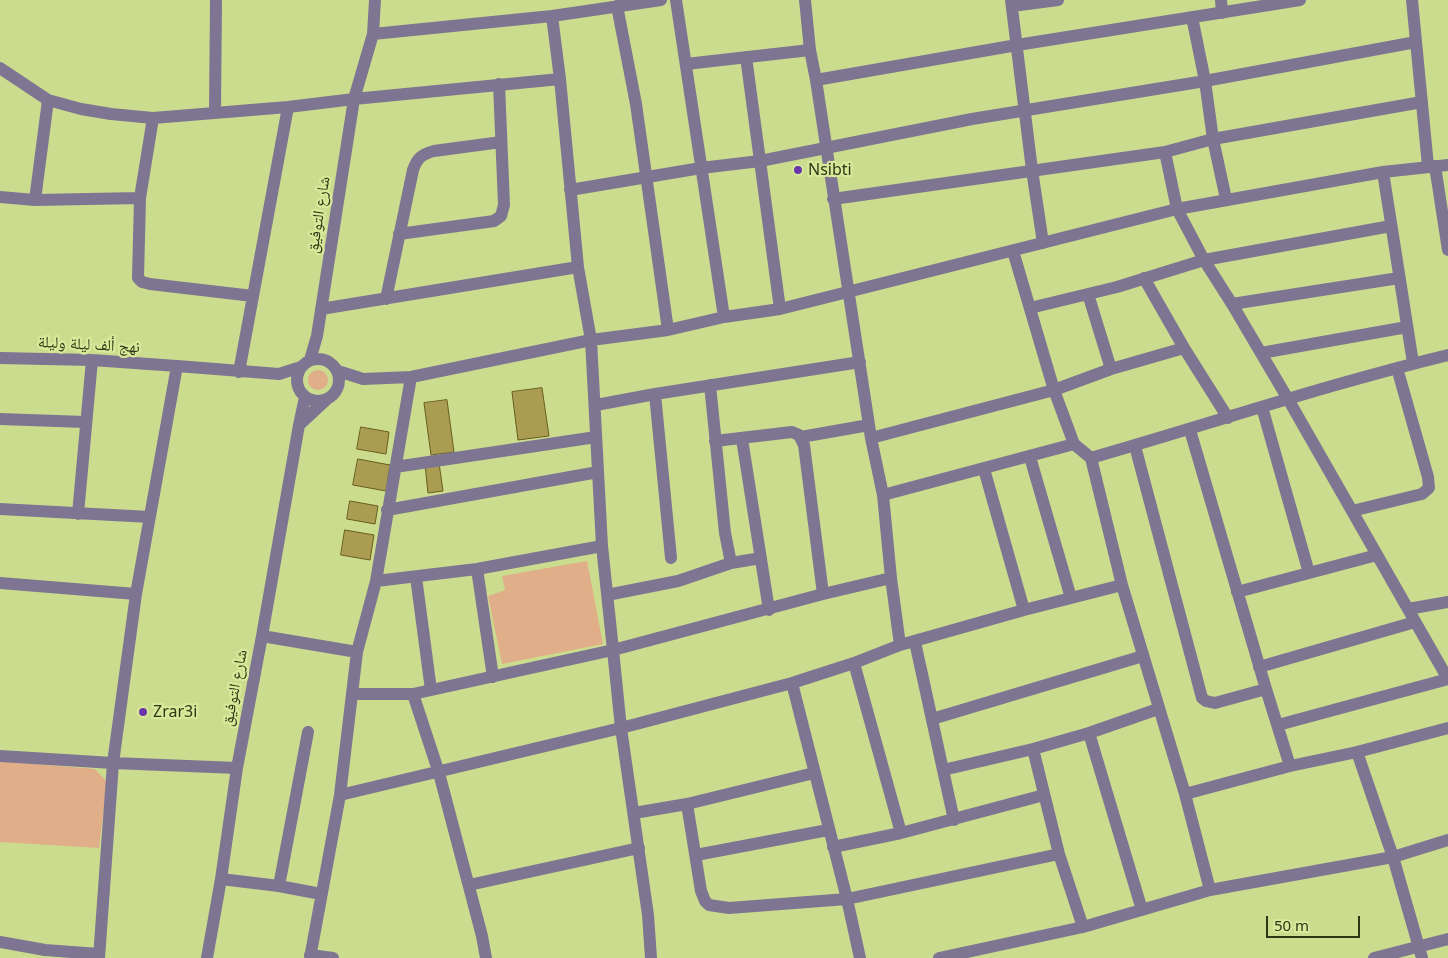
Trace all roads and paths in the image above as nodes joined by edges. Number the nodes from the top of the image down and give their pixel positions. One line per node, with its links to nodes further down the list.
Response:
1 (216, 0): 30 (street)
2 (376, 0): 14 (street, شارع التوفيق)
3 (661, 0): 10 (street)
4 (676, 0): 19 (street)
5 (805, 0): 17 (street)
6 (1058, 0): 9 (street)
7 (1300, 0): 11 (street)
8 (1412, 0): 15 (street)
9 (1012, 3): 16 (street)
10 (617, 6): 12 (street); 42 (street)
11 (1222, 6): 13 (street)
12 (552, 16): 14 (street); 21 (street)
13 (1192, 17): 16 (street); 23 (street)
14 (373, 34): 25 (street, شارع التوفيق)
15 (1416, 42): 23 (street); 27 (street)
16 (1017, 45): 22 (street); 29 (street)
17 (810, 50): 18 (street); 22 (street)
18 (746, 57): 19 (street); 36 (street)
19 (686, 64): 39 (street)
20 (0, 68): 26 (street)
21 (560, 79): 24 (street); 43 (street)
22 (816, 80): 34 (street)
23 (1205, 81): 29 (street); 32 (street)
24 (499, 84): 25 (street); 33 (street)
25 (354, 98): 28 (street); 65 (street, شارع التوفيق)
26 (48, 100): 31 (street); 48 (street)
27 (1422, 102): 32 (street); 38 (street)
28 (288, 107): 30 (street); 61 (street)
29 (1024, 110): 34 (street); 40 (street)
30 (215, 112): 31 (street)
31 (153, 118): 45 (street)
32 (1213, 139): 35 (street); 47 (street)
33 (501, 142): 51 (street); 51 (street)
34 (826, 149): 36 (street); 46 (street)
35 (1165, 152): 40 (street); 49 (street)
36 (760, 161): 39 (street); 66 (street)
37 (1448, 165): 38 (street)
38 (1431, 166): 41 (street); 53 (street)
39 (701, 168): 42 (street); 67 (street)
40 (1032, 170): 46 (street); 52 (street)
41 (1383, 172): 47 (street); 50 (street)
42 (646, 178): 43 (street); 69 (street)
43 (570, 190): 56 (street)
44 (0, 197): 48 (street)
45 (140, 198): 48 (street); 61 (street)
46 (833, 199): 59 (street)
47 (1226, 199): 49 (street)
48 (35, 200)
49 (1177, 209): 52 (street); 55 (street)
50 (1391, 226): 55 (street); 58 (street)
51 (398, 234): 62 (street)
52 (1043, 243): 54 (street)
53 (1448, 250)
54 (1013, 251): 59 (street); 64 (street)
55 (1204, 260): 57 (street); 63 (street)
56 (578, 267): 62 (street); 71 (street)
57 (1144, 278): 60 (street); 72 (street)
58 (1400, 278): 63 (street); 68 (street)
59 (849, 293): 66 (street); 77 (street)
60 (1088, 294): 64 (street); 83 (street)
61 (253, 296): 84 (street)
62 (386, 299): 65 (street)
63 (1232, 304): 73 (street)
64 (1030, 308): 89 (street)
65 (321, 309): 70 (street, شارع التوفيق)
66 (780, 309): 67 (street)
67 (724, 317): 69 (street)
68 (1407, 327): 73 (street); 79 (street)
69 (668, 330): 71 (street)
70 (317, 336): 78 (street, شارع التوفيق); 81 (street)
71 (591, 340): 86 (street); 94 (street)
72 (1184, 348): 83 (street); 96 (street)
73 (1261, 353): 93 (street)
74 (1448, 355): 79 (street)
75 (0, 358): 76 (street, نهج ألف ليلة وليلة)
76 (92, 360): 80 (street, نهج ألف ليلة وليلة); 98 (street)
77 (860, 362): 88 (street); 101 (street)
78 (305, 363): 81 (street); 85 (street); 90 (street)
79 (1413, 363): 82 (street)
80 (177, 366): 84 (street, نهج ألف ليلة وليلة); 118 (street)
81 (335, 367): 87 (street); 92 (street)
82 (1397, 368): 93 (street); 116 (street)
83 (1111, 369): 89 (street)
84 (239, 372): 85 (street, نهج ألف ليلة وليلة)
85 (279, 374): 90 (street)
86 (411, 377): 87 (street); 110 (street)
87 (363, 379): 92 (street)
88 (710, 385): 91 (street); 105 (street)
89 (1054, 390): 101 (street); 106 (street)
90 (302, 392): 92 (street); 99 (street, شارع التوفيق)
91 (655, 394): 94 (street); 121 (street)
92 (331, 396): 99 (street)
93 (1288, 399): 95 (street); 116 (street)
94 (596, 405): 102 (street)
95 (1262, 407): 96 (street); 125 (street)
96 (1228, 418): 100 (street)
97 (0, 419): 98 (street)
98 (85, 422): 117 (street)
99 (298, 425): 141 (street, شارع التوفيق)
100 (1190, 430): 107 (street); 131 (street)
101 (870, 432): 103 (street); 113 (street)
102 (596, 436): 110 (street); 112 (street)
103 (801, 437): 104 (street); 133 (street)
104 (742, 439): 105 (street); 122 (street)
105 (716, 441): 123 (street)
106 (1074, 444): 108 (street); 109 (street)
107 (1135, 446): 109 (street); 152 (street)
108 (1030, 457): 111 (street); 135 (street)
109 (1091, 458): 130 (street)
110 (395, 467): 115 (street)
111 (984, 469): 113 (street); 139 (street)
112 (598, 472): 115 (street); 119 (street)
113 (883, 494): 127 (street)
114 (0, 509): 117 (street)
115 (387, 510): 128 (street)
116 (1352, 511): 120 (street)
117 (78, 514): 118 (street)
118 (150, 517): 132 (street)
119 (602, 546): 124 (street); 134 (street)
120 (1377, 555): 125 (street); 137 (street)
121 (670, 558)
122 (760, 558): 123 (street); 138 (street)
123 (731, 563): 134 (street)
124 (477, 569): 126 (street); 149 (street)
125 (1309, 573): 131 (street)
126 (416, 576): 128 (street); 153 (street)
127 (891, 578): 133 (street); 143 (street)
128 (376, 581): 145 (street)
129 (0, 583): 132 (street)
130 (1122, 585): 135 (street); 146 (street)
131 (1237, 592): 148 (street)
132 (136, 594): 166 (street)
133 (823, 594): 138 (street)
134 (607, 595): 144 (street)
135 (1071, 598): 139 (street)
136 (1448, 602): 137 (street)
137 (1408, 609): 140 (street)
138 (768, 610): 144 (street)
139 (1024, 610): 142 (street)
140 (1415, 622): 148 (street); 150 (street)
141 (262, 636): 145 (street); 168 (street, شارع التوفيق)
142 (914, 642): 143 (street); 157 (street)
143 (900, 645): 147 (street)
144 (612, 650): 149 (street); 159 (street)
145 (356, 652): 154 (street)
146 (1143, 656): 156 (street); 157 (street)
147 (854, 663): 151 (street); 179 (street)
148 (1259, 666): 152 (street)
149 (494, 677): 153 (street)
150 (1448, 679): 158 (street)
151 (792, 683): 159 (street); 171 (street)
152 (1266, 689): 158 (street)
153 (431, 690): 155 (street)
154 (352, 694): 155 (street); 174 (street)
155 (413, 694): 170 (street)
156 (1158, 709): 162 (street); 172 (street)
157 (932, 719): 169 (street)
158 (1278, 725): 167 (street)
159 (621, 728): 170 (street); 176 (street)
160 (1448, 728): 164 (street)
161 (308, 732): 188 (street)
162 (1088, 733): 163 (street); 192 (street)
163 (1032, 749): 169 (street); 173 (street)
164 (1357, 752): 167 (street); 185 (street)
165 (0, 756): 166 (street)
166 (113, 763): 168 (street); 197 (street)
167 (1290, 766): 172 (street)
168 (237, 768): 186 (street, شارع التوفيق)
169 (943, 770): 177 (street)
170 (439, 773): 174 (street); 187 (street)
171 (814, 773): 175 (street); 178 (street)
172 (1185, 794): 189 (street)
173 (1044, 795): 177 (street); 183 (street)
174 (340, 796): 190 (street)
175 (687, 804): 176 (street); 184 (street)
176 (634, 813): 182 (street)
177 (954, 820): 179 (street)
178 (828, 830): 181 (street); 184 (street)
179 (901, 833): 181 (street)
180 (1448, 840): 185 (street)
181 (833, 847): 191 (street)
182 (639, 848): 187 (street); 202 (street)
183 (1059, 854): 191 (street); 193 (street)
184 (696, 855): 191 (street)
185 (1393, 857): 189 (street); 196 (street)
186 (222, 879): 188 (street); 199 (street, شارع التوفيق)
187 (469, 885): 201 (street)
188 (279, 886): 190 (street)
189 (1210, 890): 192 (street)
190 (321, 894): 198 (street)
191 (847, 899): 203 (street)
192 (1142, 910): 193 (street)
193 (1083, 927): 204 (street)
194 (1448, 939): 196 (street)
195 (0, 942): 197 (street)
196 (1420, 952): 205 (street)
197 (99, 956)
198 (310, 956): 200 (street)
199 (208, 958)
200 (333, 958)
201 (486, 958)
202 (651, 958)
203 (860, 958)
204 (939, 958)
205 (1374, 958)

